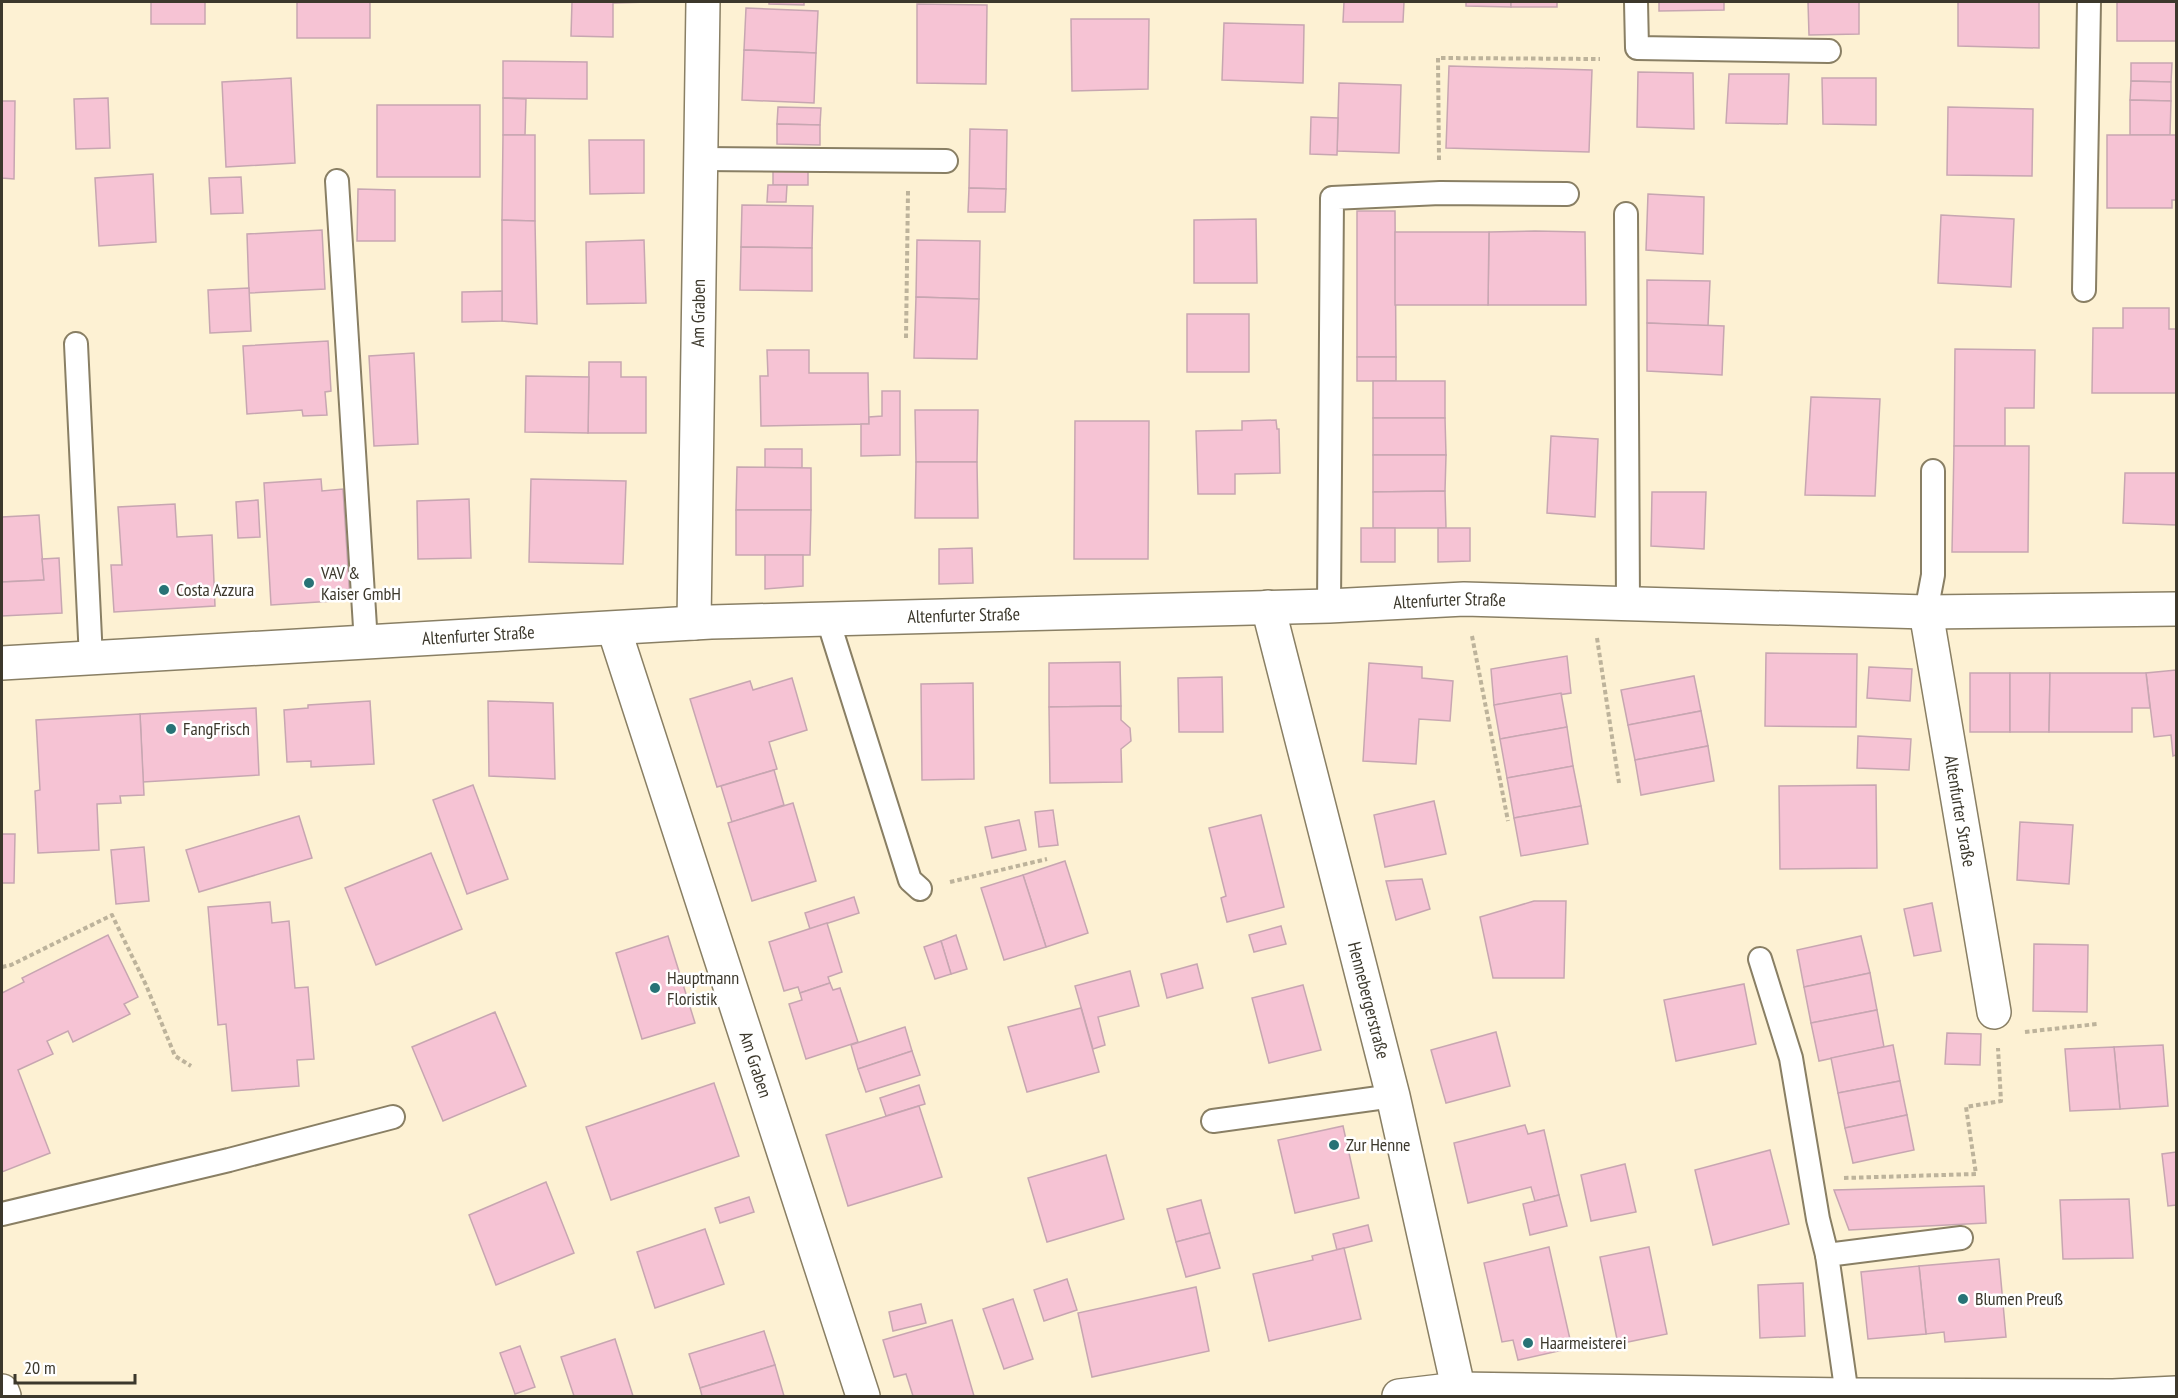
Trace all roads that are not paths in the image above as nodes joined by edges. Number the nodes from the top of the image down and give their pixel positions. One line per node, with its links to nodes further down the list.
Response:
1 (703, 2): 5 (street, Am Graben)
2 (1636, 2): 4 (lane)
3 (2089, 2): 10 (lane)
4 (1829, 51)
5 (701, 159): 6 (lane); 19 (street, Am Graben)
6 (946, 161)
7 (337, 181): 21 (lane)
8 (1567, 194): 14 (lane)
9 (1626, 214): 13 (lane)
10 (2084, 290)
11 (76, 344): 22 (lane)
12 (1933, 471): 17 (lane)
13 (1628, 602): 14 (street, Altenfurter Straße); 17 (street, Altenfurter Straße)
14 (1329, 606): 15 (street, Altenfurter Straße)
15 (1268, 607): 18 (street, Altenfurter Straße); 27 (street, Hennebergerstraße)
16 (2176, 609): 17 (street, Altenfurter Straße)
17 (1926, 612): 26 (street, Altenfurter Straße)
18 (828, 620): 19 (street, Altenfurter Straße); 24 (lane)
19 (694, 623): 20 (street, Altenfurter Straße)
20 (614, 629): 21 (street, Altenfurter Straße); 38 (street, Am Graben)
21 (366, 643): 22 (street, Altenfurter Straße)
22 (91, 659): 23 (street, Altenfurter Straße)
23 (2, 663)
24 (920, 889)
25 (1760, 959): 32 (lane)
26 (1996, 1024)
27 (1393, 1096): 29 (lane); 34 (street, Hennebergerstraße)
28 (393, 1118): 30 (lane)
29 (1213, 1121)
30 (2, 1214)
31 (1961, 1238): 32 (lane)
32 (1827, 1256): 36 (lane)
33 (2, 1391): 37 (street)
34 (1459, 1393): 36 (street); 39 (street)
35 (2176, 1393): 40 (street)
36 (1847, 1395): 40 (street)
37 (4, 1396)
38 (863, 1396)
39 (1399, 1396)
40 (2113, 1396)

